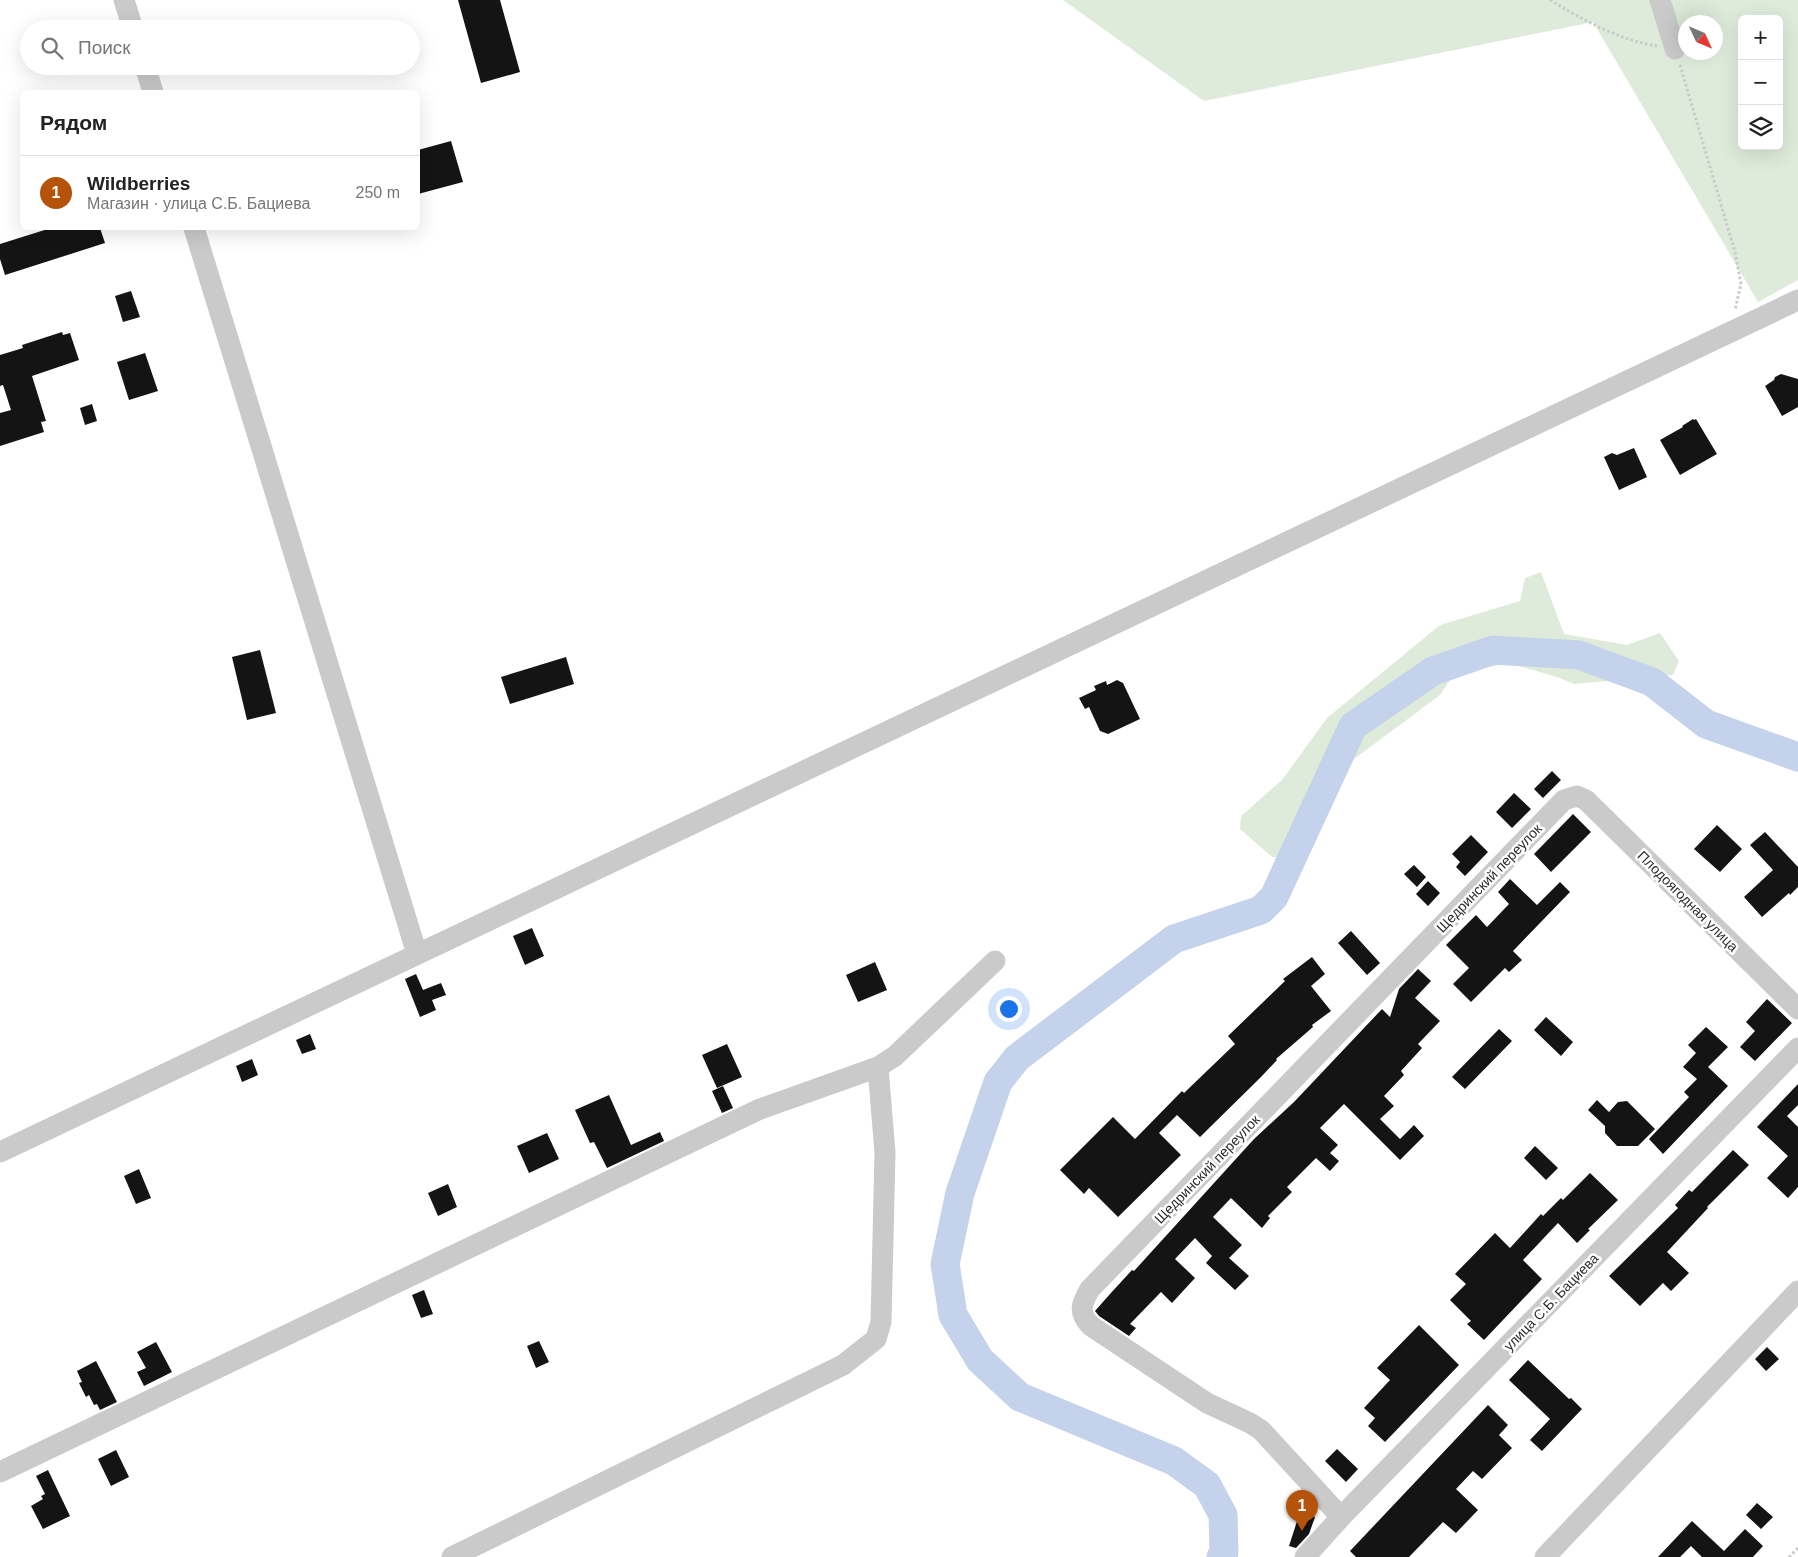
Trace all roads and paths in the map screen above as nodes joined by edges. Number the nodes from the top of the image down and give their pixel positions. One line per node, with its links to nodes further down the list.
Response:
1 (124, 0): 4 (street)
2 (1550, 0): 5 (path)
3 (1660, 0): 5 (street)
4 (130, 20)
5 (1675, 48): 10 (path)
6 (148, 75): 7 (street)
7 (152, 90)
8 (195, 230): 12 (street)
9 (1798, 300): 10 (street)
10 (1721, 337): 12 (street)
11 (1577, 796): 14 (street, Плодоягодная улица); 20 (street, Щедринский переулок)
12 (417, 954): 17 (street)
13 (995, 961): 16 (street)
14 (1798, 1009)
15 (1798, 1048): 20 (street, улица С.Б. Бациева)
16 (878, 1067): 19 (street); 22 (street)
17 (0, 1152)
18 (1798, 1291): 24 (street)
19 (0, 1472)
20 (1341, 1517): 23 (street, улица С.Б. Бациева)
21 (1798, 1548): 25 (path)
22 (452, 1557)
23 (1305, 1557)
24 (1545, 1557)
25 (1789, 1557)

